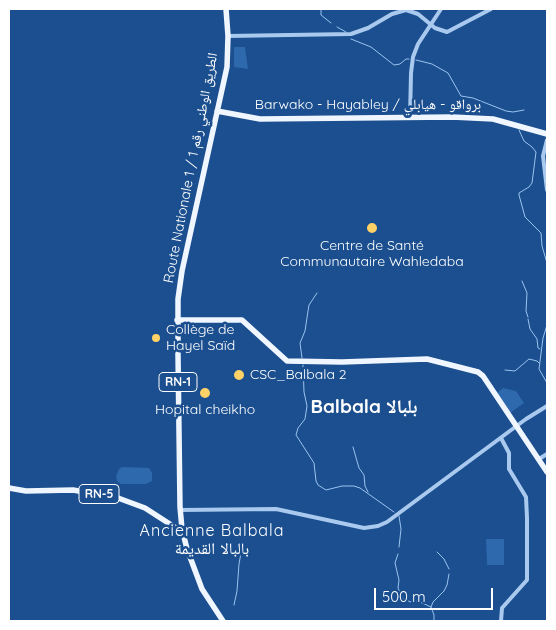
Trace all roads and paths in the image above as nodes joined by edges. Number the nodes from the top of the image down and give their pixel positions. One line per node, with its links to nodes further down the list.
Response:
1 (226, 9): 5 (main road, Route Nationale 1 / الطريق الوطني رقم 1 / RN-1)
2 (441, 9): 4 (street)
3 (491, 9): 4 (street)
4 (431, 24): 5 (street); 7 (street)
5 (228, 36): 6 (main road, Route Nationale 1 / الطريق الوطني رقم 1 / RN-1)
6 (217, 111): 7 (main road, Barwako - Hayabley / برواقو - هيابلي); 11 (main road, Route Nationale 1 / الطريق الوطني رقم 1 / RN-1)
7 (410, 118): 8 (main road, Barwako - Hayabley / برواقو - هيابلي)
8 (547, 134)
9 (547, 140): 10 (street)
10 (547, 190)
11 (178, 320): 13 (main road); 19 (main road, Route Nationale 1 / الطريق الوطني رقم 1 / RN-1)
12 (547, 406): 13 (street)
13 (516, 426): 14 (street); 16 (main road)
14 (501, 438): 19 (street); 22 (street)
15 (547, 454): 16 (street)
16 (539, 459): 17 (main road)
17 (547, 472)
18 (9, 488): 20 (main road, RN-5)
19 (180, 510): 20 (main road, Route Nationale 1 / الطريق الوطني رقم 1 / RN-1)
20 (182, 529): 21 (main road, Route Nationale 1 / الطريق الوطني رقم 1 / RN-1)
21 (223, 621)
22 (501, 621)

